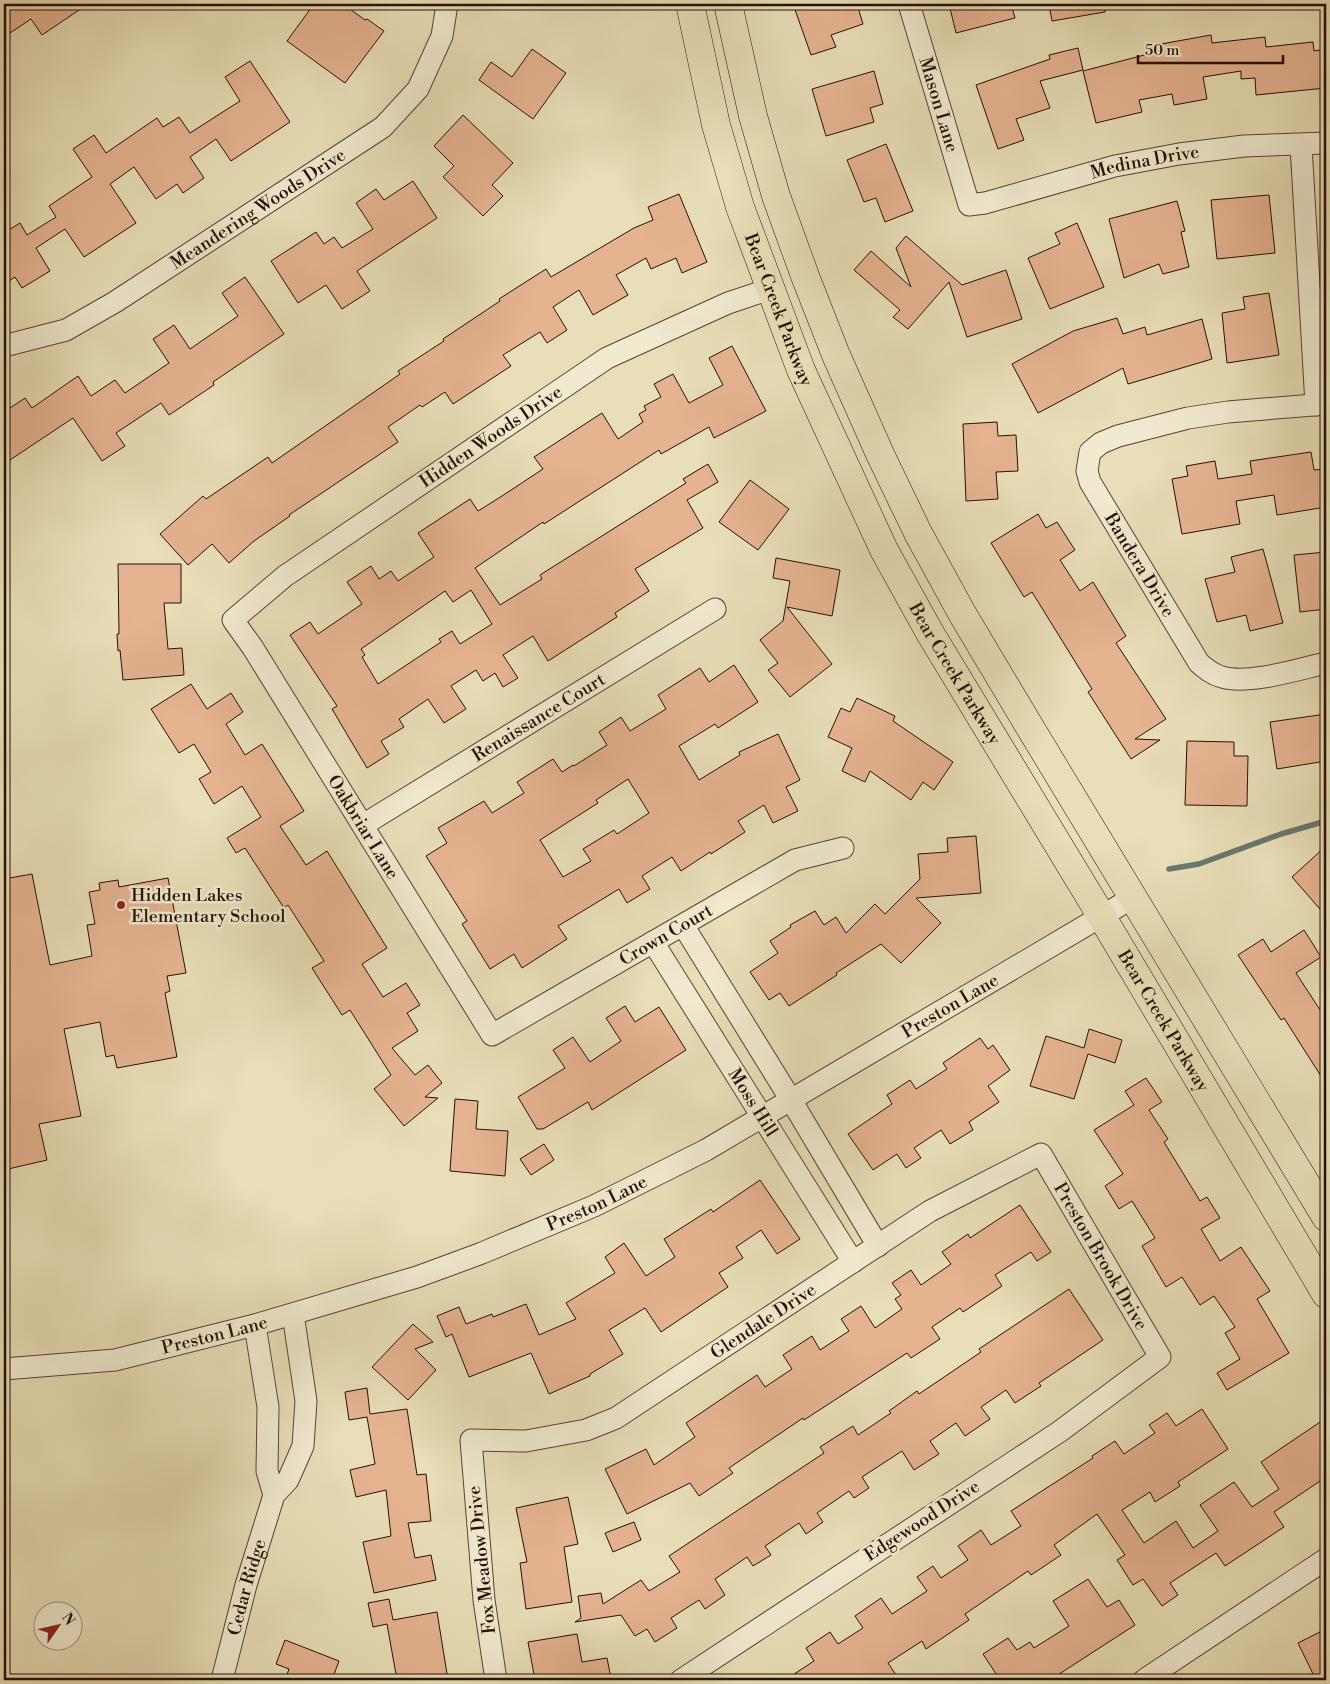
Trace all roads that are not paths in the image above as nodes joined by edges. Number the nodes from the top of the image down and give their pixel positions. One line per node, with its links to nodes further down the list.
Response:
1 (447, 4): 9 (street, Meandering Woods Drive)
2 (690, 4): 8 (main road, Bear Creek Parkway)
3 (728, 4): 16 (main road, Bear Creek Parkway)
4 (909, 4): 7 (street, Mason Lane)
5 (1326, 143): 6 (street, Medina Drive)
6 (1301, 145): 7 (street, Medina Drive); 10 (street)
7 (969, 205)
8 (770, 290): 12 (street, Hidden Woods Drive); 17 (main road, Bear Creek Parkway)
9 (4, 346)
10 (1321, 405): 13 (street, Bandera Drive)
11 (715, 610): 14 (street, Renaissance Court)
12 (232, 620): 14 (street, Oakbriar Lane)
13 (1326, 663)
14 (363, 825): 20 (street, Oakbriar Lane)
15 (843, 848): 18 (street, Crown Court)
16 (1134, 897): 17 (street, Preston Lane); 24 (main road, Bear Creek Parkway)
17 (1102, 917): 21 (street, Preston Lane); 27 (main road, Bear Creek Parkway)
18 (683, 925): 19 (street, Crown Court); 21 (street, Moss Hill)
19 (653, 942): 20 (street, Crown Court); 22 (street, Moss Hill)
20 (492, 1035)
21 (791, 1100): 22 (street, Preston Lane); 25 (street, Moss Hill)
22 (762, 1117): 26 (street, Moss Hill); 28 (street, Preston Lane)
23 (1041, 1154): 25 (street, Glendale Drive); 30 (street, Preston Brook Drive)
24 (1326, 1217)
25 (878, 1246): 26 (street, Glendale Drive)
26 (853, 1262): 32 (street, Glendale Drive)
27 (1326, 1294)
28 (293, 1314): 29 (street, Preston Lane); 33 (street, Cedar Ridge)
29 (255, 1325): 31 (street, Preston Lane); 33 (street)
30 (1160, 1357): 37 (street, Edgewood Drive)
31 (4, 1369)
32 (471, 1440): 36 (street, Fox Meadow Drive)
33 (274, 1495): 35 (street, Cedar Ridge)
34 (1326, 1559): 38 (street)
35 (222, 1680)
36 (496, 1680)
37 (681, 1680)
38 (1144, 1680)

